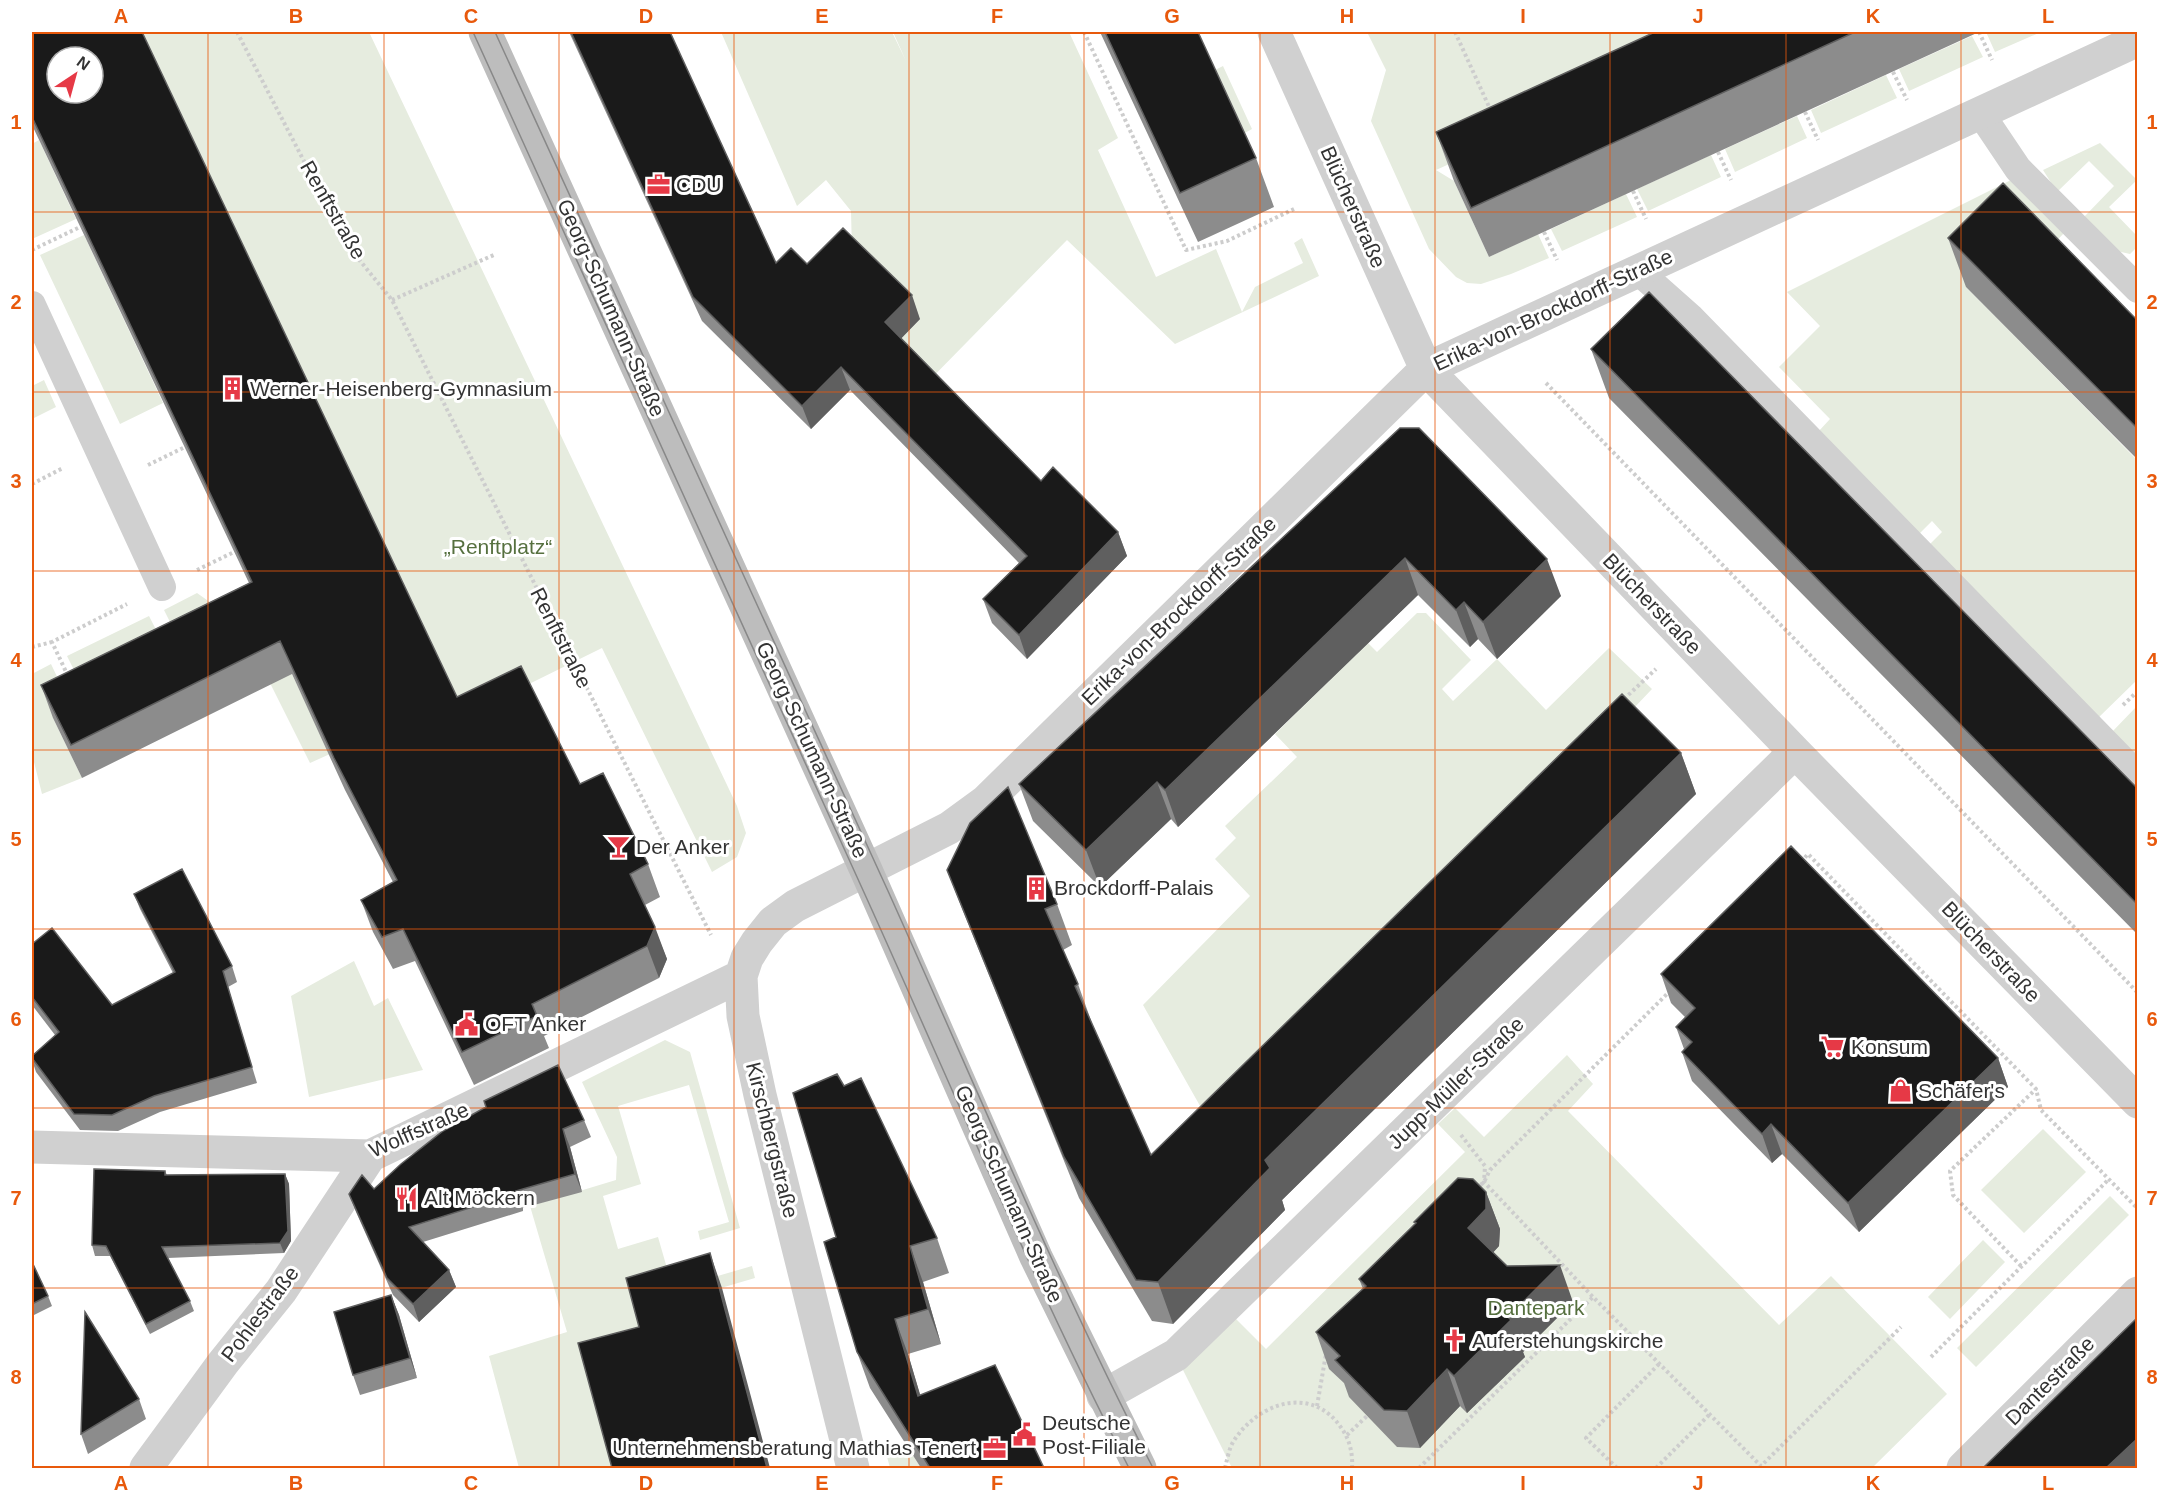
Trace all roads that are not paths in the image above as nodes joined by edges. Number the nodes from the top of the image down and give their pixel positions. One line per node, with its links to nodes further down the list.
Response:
1 (485, 32): 12 (main road, Georg-Schumann-Straße)
2 (1274, 32): 8 (street, Blücherstraße)
3 (2138, 40): 4 (street, Erika-von-Brockdorff-Straße)
4 (1981, 114): 5 (street, Erika-von-Brockdorff-Straße); 6 (lane)
5 (1638, 271): 8 (street, Erika-von-Brockdorff-Straße); 11 (lane)
6 (2132, 274)
7 (32, 304): 9 (lane)
8 (1426, 369): 10 (street, Blücherstraße); 12 (street, Erika-von-Brockdorff-Straße)
9 (162, 587)
10 (1795, 752): 14 (street, Blücherstraße); 18 (street, Jupp-Müller-Straße)
11 (2138, 776)
12 (866, 870): 13 (street, Kirschbergstraße); 18 (main road, Georg-Schumann-Straße)
13 (741, 976): 16 (street, Wolffstraße); 20 (street, Kirschbergstraße)
14 (2138, 1102)
15 (32, 1148): 16 (street, Wolffstraße)
16 (370, 1156): 19 (street, Pohlestraße)
17 (2138, 1293): 22 (street, Dantestraße)
18 (1103, 1396): 21 (main road, Georg-Schumann-Straße)
19 (146, 1468)
20 (853, 1468)
21 (1140, 1468)
22 (1963, 1468)

